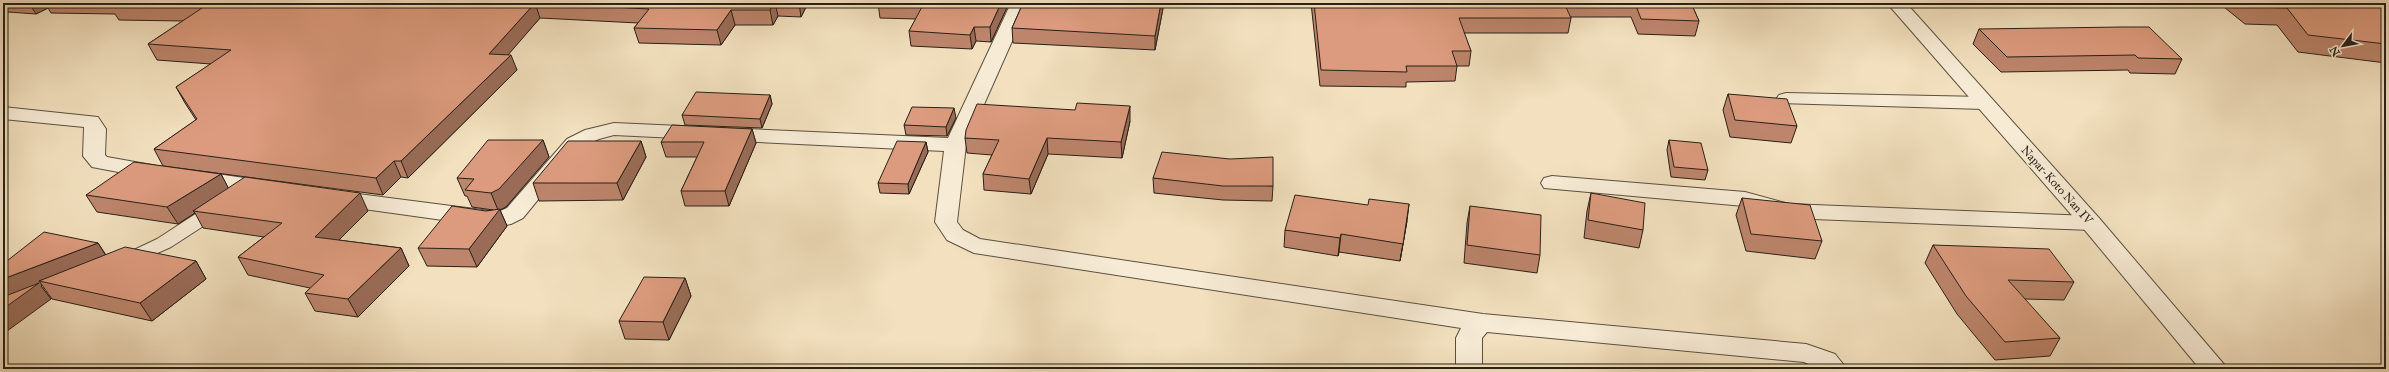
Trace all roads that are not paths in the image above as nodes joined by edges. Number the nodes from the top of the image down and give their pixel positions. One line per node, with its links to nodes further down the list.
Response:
1 (1020, 3): 6 (street)
2 (1896, 3): 4 (street, Napar-Koto Nan IV)
3 (1786, 100): 4 (street)
4 (1984, 103): 11 (street, Napar-Koto Nan IV)
5 (3, 113): 8 (street)
6 (956, 145): 10 (street); 13 (street)
7 (1552, 183): 11 (street)
8 (253, 186): 9 (street); 12 (lane)
9 (284, 190)
10 (315, 195)
11 (2091, 223): 16 (street, Napar-Koto Nan IV)
12 (105, 269)
13 (1483, 323): 14 (street); 15 (street)
14 (1469, 369)
15 (1834, 369)
16 (2215, 369)

